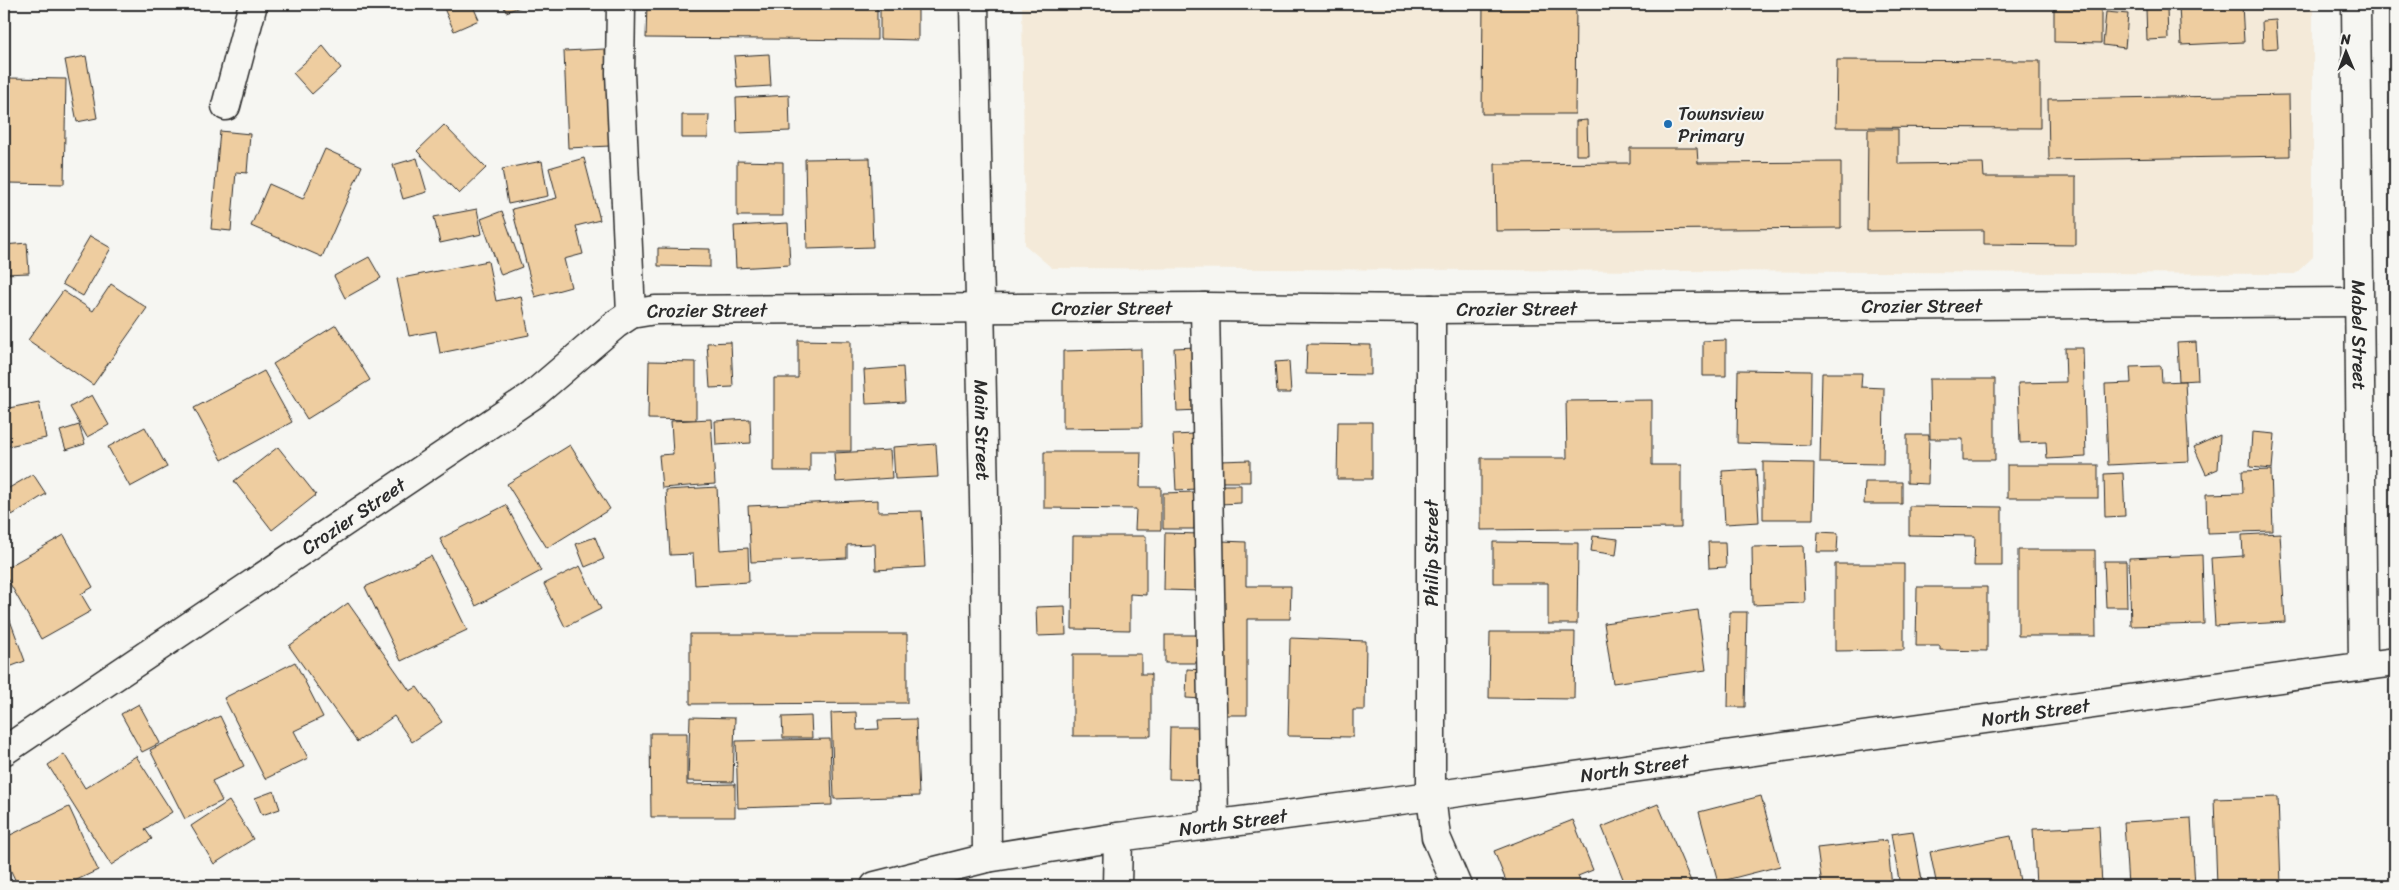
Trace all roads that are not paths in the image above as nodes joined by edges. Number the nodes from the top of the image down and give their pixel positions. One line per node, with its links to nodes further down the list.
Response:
1 (253, 4): 5 (street)
2 (621, 4): 10 (street)
3 (974, 4): 7 (street, Main Street)
4 (2356, 4): 6 (street, Mabel Street)
5 (226, 106)
6 (2358, 302): 9 (street, Crozier Street); 12 (street, Mabel Street)
7 (980, 307): 8 (street, Crozier Street); 10 (street, Crozier Street); 17 (street, Main Street)
8 (1205, 307): 9 (street, Crozier Street); 15 (street)
9 (1431, 309): 14 (street, Philip Street)
10 (631, 314): 13 (street, Crozier Street)
11 (2395, 662): 12 (street, North Street)
12 (2363, 666): 14 (street, North Street)
13 (4, 751)
14 (1431, 796): 15 (street, North Street); 20 (street, Philip Street)
15 (1214, 824): 16 (street, North Street)
16 (1118, 837): 17 (street, North Street); 19 (street)
17 (987, 858): 18 (street, North Street)
18 (875, 886)
19 (1117, 886)
20 (1457, 886)

